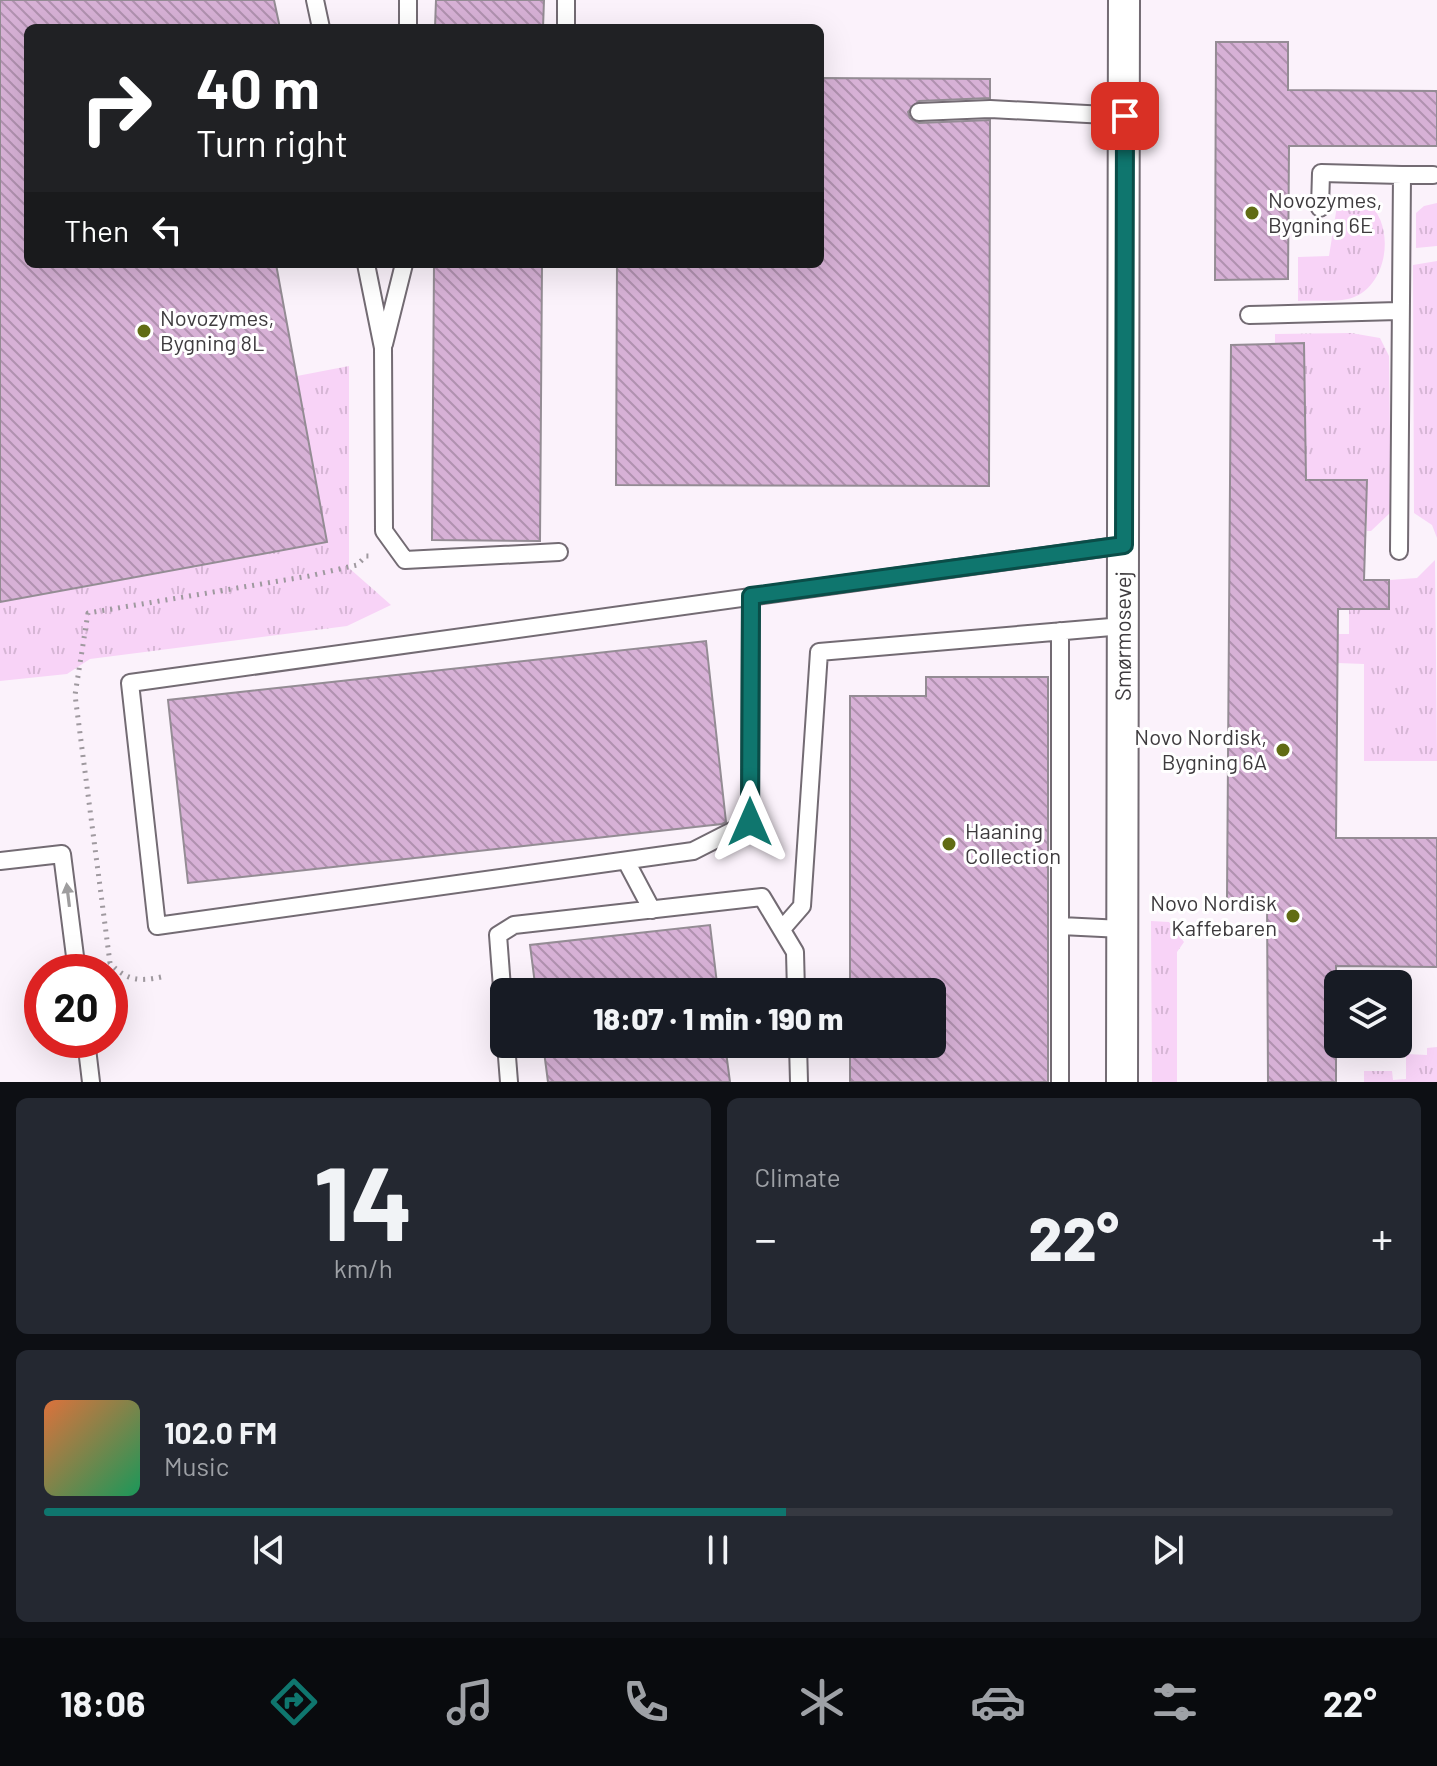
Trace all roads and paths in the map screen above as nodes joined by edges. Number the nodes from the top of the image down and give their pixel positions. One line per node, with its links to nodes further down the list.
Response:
1 (315, 0): 5 (lane)
2 (408, 0): 6 (lane)
3 (566, 0): 7 (lane)
4 (1124, 0): 9 (street, Smørmosevej)
5 (320, 24)
6 (408, 24)
7 (566, 24)
8 (919, 112): 9 (lane)
9 (1125, 116): 18 (street, Smørmosevej)
10 (1402, 175): 11 (lane); 12 (lane); 15 (lane)
11 (1433, 175)
12 (1320, 208)
13 (367, 268): 17 (lane)
14 (403, 268): 17 (lane)
15 (1398, 311): 16 (lane); 19 (lane)
16 (1249, 315)
17 (383, 348): 21 (lane)
18 (1124, 545): 22 (lane); 23 (street, Smørmosevej)
19 (1399, 551)
20 (559, 552): 21 (lane)
21 (405, 560): 32 (path)
22 (751, 596): 26 (lane); 26 (lane)
23 (1123, 626): 24 (lane); 30 (street, Smørmosevej)
24 (1060, 631): 28 (lane); 29 (lane)
25 (0, 861): 31 (lane, one-way to 25)
26 (626, 861): 27 (lane)
27 (652, 910): 29 (lane); 33 (lane)
28 (1061, 926): 30 (lane); 41 (lane)
29 (782, 929): 34 (lane)
30 (1122, 929): 42 (street, Smørmosevej)
31 (75, 954)
32 (161, 977)
33 (501, 978)
34 (796, 978)
35 (88, 1058): 38 (lane)
36 (507, 1058): 39 (lane)
37 (798, 1058): 40 (lane)
38 (91, 1082)
39 (509, 1082)
40 (799, 1082)
41 (1060, 1082)
42 (1122, 1082)

